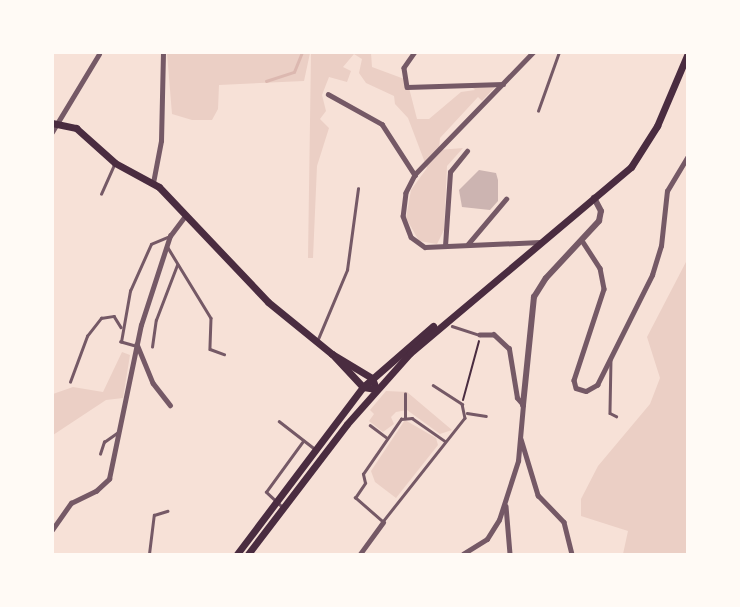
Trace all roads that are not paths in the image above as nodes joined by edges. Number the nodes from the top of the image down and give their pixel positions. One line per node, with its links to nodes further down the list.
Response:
1 (163, 52): 16 (street)
2 (415, 52): 7 (street)
3 (534, 52): 7 (street)
4 (559, 52): 9 (lane)
5 (98, 53): 10 (street)
6 (688, 53): 19 (main road)
7 (504, 84): 15 (street)
8 (328, 94): 15 (street)
9 (538, 111)
10 (56, 122): 11 (street); 14 (main road)
11 (52, 132)
12 (467, 151): 27 (street)
13 (688, 156): 38 (street)
14 (115, 163): 16 (main road); 18 (lane)
15 (415, 175): 27 (street)
16 (153, 183): 21 (main road)
17 (358, 189): 33 (lane)
18 (101, 194)
19 (594, 198): 23 (main road); 24 (street)
20 (506, 199): 25 (street)
21 (185, 216): 22 (street); 33 (main road)
22 (170, 236): 26 (street); 31 (lane)
23 (540, 242): 25 (street); 29 (main road)
24 (583, 242): 38 (street); 46 (street)
25 (468, 244): 27 (street)
26 (167, 246): 28 (lane); 34 (street)
27 (445, 246)
28 (177, 265): 35 (lane); 36 (lane)
29 (446, 319): 39 (main road); 43 (main road)
30 (452, 326): 32 (lane)
31 (121, 330): 34 (lane); 40 (lane)
32 (480, 335): 46 (street)
33 (316, 341): 37 (main road)
34 (136, 345): 45 (street); 53 (street)
35 (152, 347)
36 (224, 354)
37 (332, 354): 39 (main road); 42 (main road)
38 (611, 359): 49 (lane)
39 (372, 377): 42 (main road); 43 (main road)
40 (70, 382)
41 (433, 385): 47 (lane)
42 (363, 387): 43 (main road); 58 (main road)
43 (376, 389): 60 (main road)
44 (405, 394): 50 (lane)
45 (170, 405)
46 (523, 405): 55 (street)
47 (467, 413): 48 (lane); 57 (lane)
48 (486, 416)
49 (616, 416)
50 (405, 417): 54 (lane); 57 (lane)
51 (279, 421): 56 (lane)
52 (370, 425): 54 (lane)
53 (121, 428): 59 (lane); 65 (street)
54 (387, 438): 64 (lane)
55 (520, 439): 61 (street); 72 (street)
56 (303, 441): 58 (lane); 62 (lane)
57 (445, 441): 64 (lane)
58 (314, 449): 60 (lane); 62 (main road)
59 (100, 454)
60 (323, 456): 62 (main road)
61 (505, 502): 70 (street); 71 (street)
62 (280, 505): 67 (main road); 68 (main road)
63 (167, 511): 66 (lane)
64 (383, 522): 69 (street)
65 (52, 530)
66 (149, 555)
67 (237, 555)
68 (248, 555)
69 (360, 555)
70 (463, 555)
71 (510, 555)
72 (572, 555)

